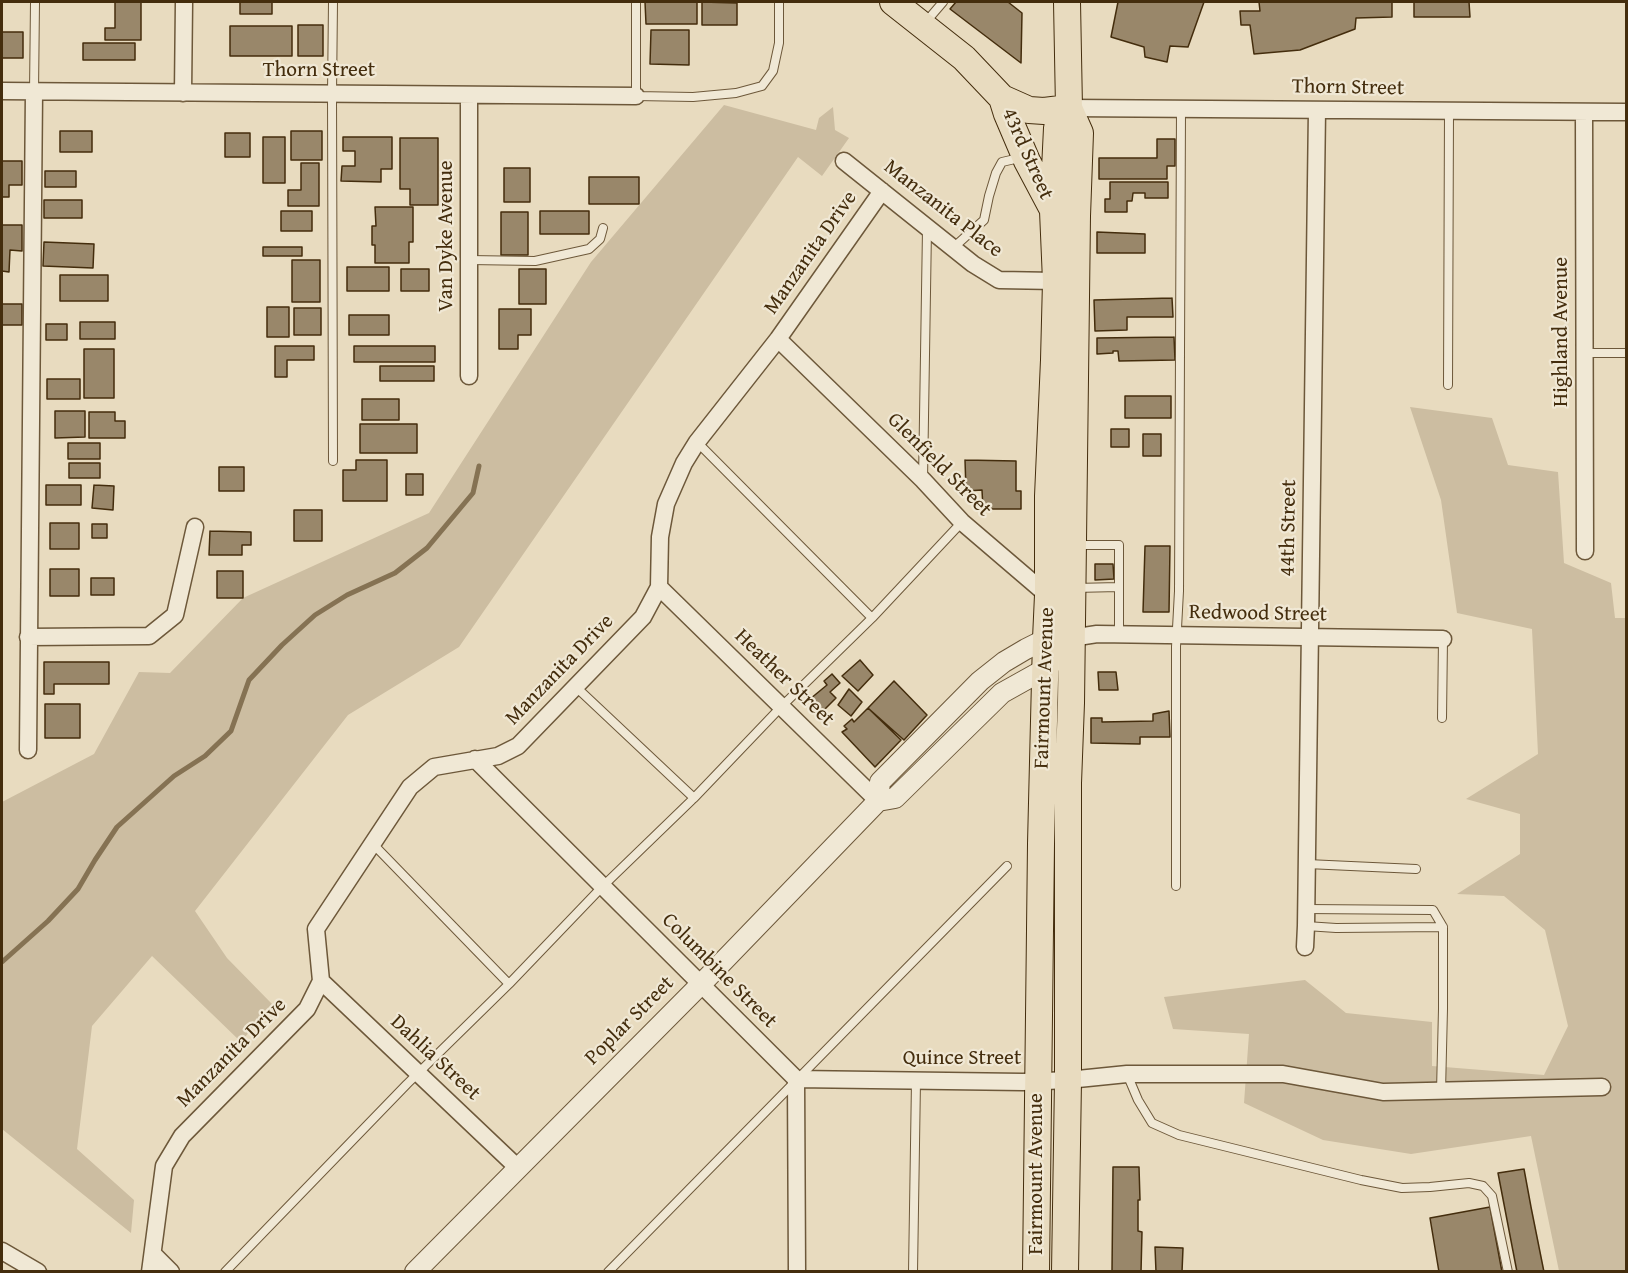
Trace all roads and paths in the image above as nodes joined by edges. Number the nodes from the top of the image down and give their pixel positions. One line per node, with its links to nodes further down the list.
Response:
1 (35, 2): 11 (lane)
2 (184, 2): 12 (street)
3 (333, 2): 13 (lane)
4 (636, 2): 15 (lane)
5 (779, 2): 15 (lane)
6 (893, 2): 9 (main road, 43rd Street)
7 (943, 2): 9 (lane)
8 (1067, 2): 17 (main road, Fairmount Avenue)
9 (923, 25): 16 (main road, 43rd Street)
10 (2, 91): 11 (street, Thorn Street)
11 (34, 92): 12 (street, Thorn Street); 52 (street)
12 (183, 93): 13 (street, Thorn Street)
13 (332, 94): 14 (street, Thorn Street); 38 (lane)
14 (470, 95): 15 (street, Thorn Street); 30 (street, Van Dyke Avenue)
15 (636, 96)
16 (1002, 98): 17 (main road); 23 (main road, 43rd Street)
17 (1068, 108): 18 (street, Thorn Street); 26 (main road, Fairmount Avenue); 42 (main road, Fairmount Avenue)
18 (1181, 109): 19 (street, Thorn Street); 51 (lane)
19 (1317, 110): 20 (street, Thorn Street); 53 (street, 44th Street)
20 (1449, 111): 21 (street, Thorn Street); 36 (lane)
21 (1584, 112): 22 (street, Thorn Street); 33 (street, Highland Avenue)
22 (1626, 112)
23 (1027, 160): 26 (main road, 43rd Street); 29 (lane)
24 (844, 161): 25 (street, Manzanita Place)
25 (882, 190): 27 (street, Manzanita Place); 32 (street, Manzanita Drive)
26 (1053, 211): 31 (main road, Fairmount Avenue)
27 (927, 227): 29 (street, Manzanita Place); 39 (lane)
28 (603, 228): 30 (lane)
29 (953, 248): 31 (street, Manzanita Place)
30 (469, 260): 35 (street, Van Dyke Avenue)
31 (1056, 280): 47 (main road, Fairmount Avenue)
32 (778, 339): 37 (street, Manzanita Drive); 39 (street, Glenfield Street)
33 (1584, 353): 34 (lane); 43 (street, Highland Avenue)
34 (1626, 353)
35 (470, 376)
36 (1448, 385)
37 (697, 442): 44 (street, Manzanita Drive); 48 (lane)
38 (333, 461)
39 (923, 480): 40 (street, Glenfield Street)
40 (962, 522): 47 (street, Glenfield Street); 48 (lane)
41 (195, 527): 52 (street)
42 (1073, 545): 45 (lane); 46 (main road, Fairmount Avenue)
43 (1585, 551)
44 (659, 587): 57 (street, Manzanita Drive); 58 (street, Heather Street)
45 (1119, 587): 46 (lane); 50 (lane)
46 (1073, 588): 49 (main road, Fairmount Avenue)
47 (1048, 595): 49 (street, Glenfield Street); 54 (main road, Fairmount Avenue)
48 (872, 618): 58 (lane)
49 (1072, 627): 50 (street, Redwood Street); 54 (street, Poplar Street); 56 (street, Poplar Street); 79 (main road, Fairmount Avenue)
50 (1119, 634): 51 (street, Redwood Street)
51 (1176, 635): 53 (street, Redwood Street); 68 (lane)
52 (28, 637): 60 (street)
53 (1310, 637): 55 (street, Redwood Street); 65 (street, 44th Street)
54 (1046, 639): 56 (main road, Fairmount Avenue); 63 (street, Poplar Street)
55 (1443, 639): 59 (lane)
56 (1045, 669): 63 (street, Poplar Street); 81 (main road, Fairmount Avenue)
57 (576, 687): 61 (street, Manzanita Drive); 62 (lane)
58 (781, 707): 62 (lane); 63 (street, Heather Street)
59 (1442, 718)
60 (28, 750)
61 (475, 759): 64 (street, Manzanita Drive); 69 (street, Columbine Street)
62 (694, 798): 69 (lane)
63 (878, 801): 75 (street, Poplar Street)
64 (373, 844): 73 (street, Manzanita Drive); 74 (lane)
65 (1307, 864): 67 (lane); 70 (street, 44th Street)
66 (1007, 866): 78 (lane)
67 (1416, 869)
68 (1176, 886)
69 (602, 887): 74 (lane); 75 (street, Columbine Street)
70 (1306, 917): 71 (lane); 71 (lane); 72 (street, 44th Street)
71 (1443, 927): 83 (lane)
72 (1305, 947)
73 (321, 981): 76 (street, Dahlia Street); 86 (street, Manzanita Drive)
74 (509, 984): 76 (lane)
75 (700, 985): 78 (street, Columbine Street); 84 (street, Poplar Street)
76 (418, 1073): 84 (street, Dahlia Street); 91 (lane)
77 (1127, 1074): 79 (street, Quince Street); 83 (street, Quince Street); 97 (lane)
78 (796, 1079): 80 (street, Quince Street); 87 (street); 93 (lane)
79 (1068, 1080): 81 (street, Quince Street); 96 (main road, Fairmount Avenue)
80 (916, 1081): 81 (street, Quince Street); 94 (lane)
81 (1038, 1081): 95 (main road, Fairmount Avenue)
82 (1602, 1087): 83 (street, Quince Street)
83 (1441, 1091)
84 (518, 1168): 92 (street, Poplar Street)
85 (2, 1251): 88 (street)
86 (154, 1255): 89 (street, Manzanita Drive); 90 (street)
87 (795, 1270)
88 (38, 1272)
89 (150, 1272)
90 (171, 1272)
91 (225, 1272)
92 (415, 1272)
93 (608, 1272)
94 (913, 1272)
95 (1036, 1272)
96 (1065, 1272)
97 (1508, 1272)

